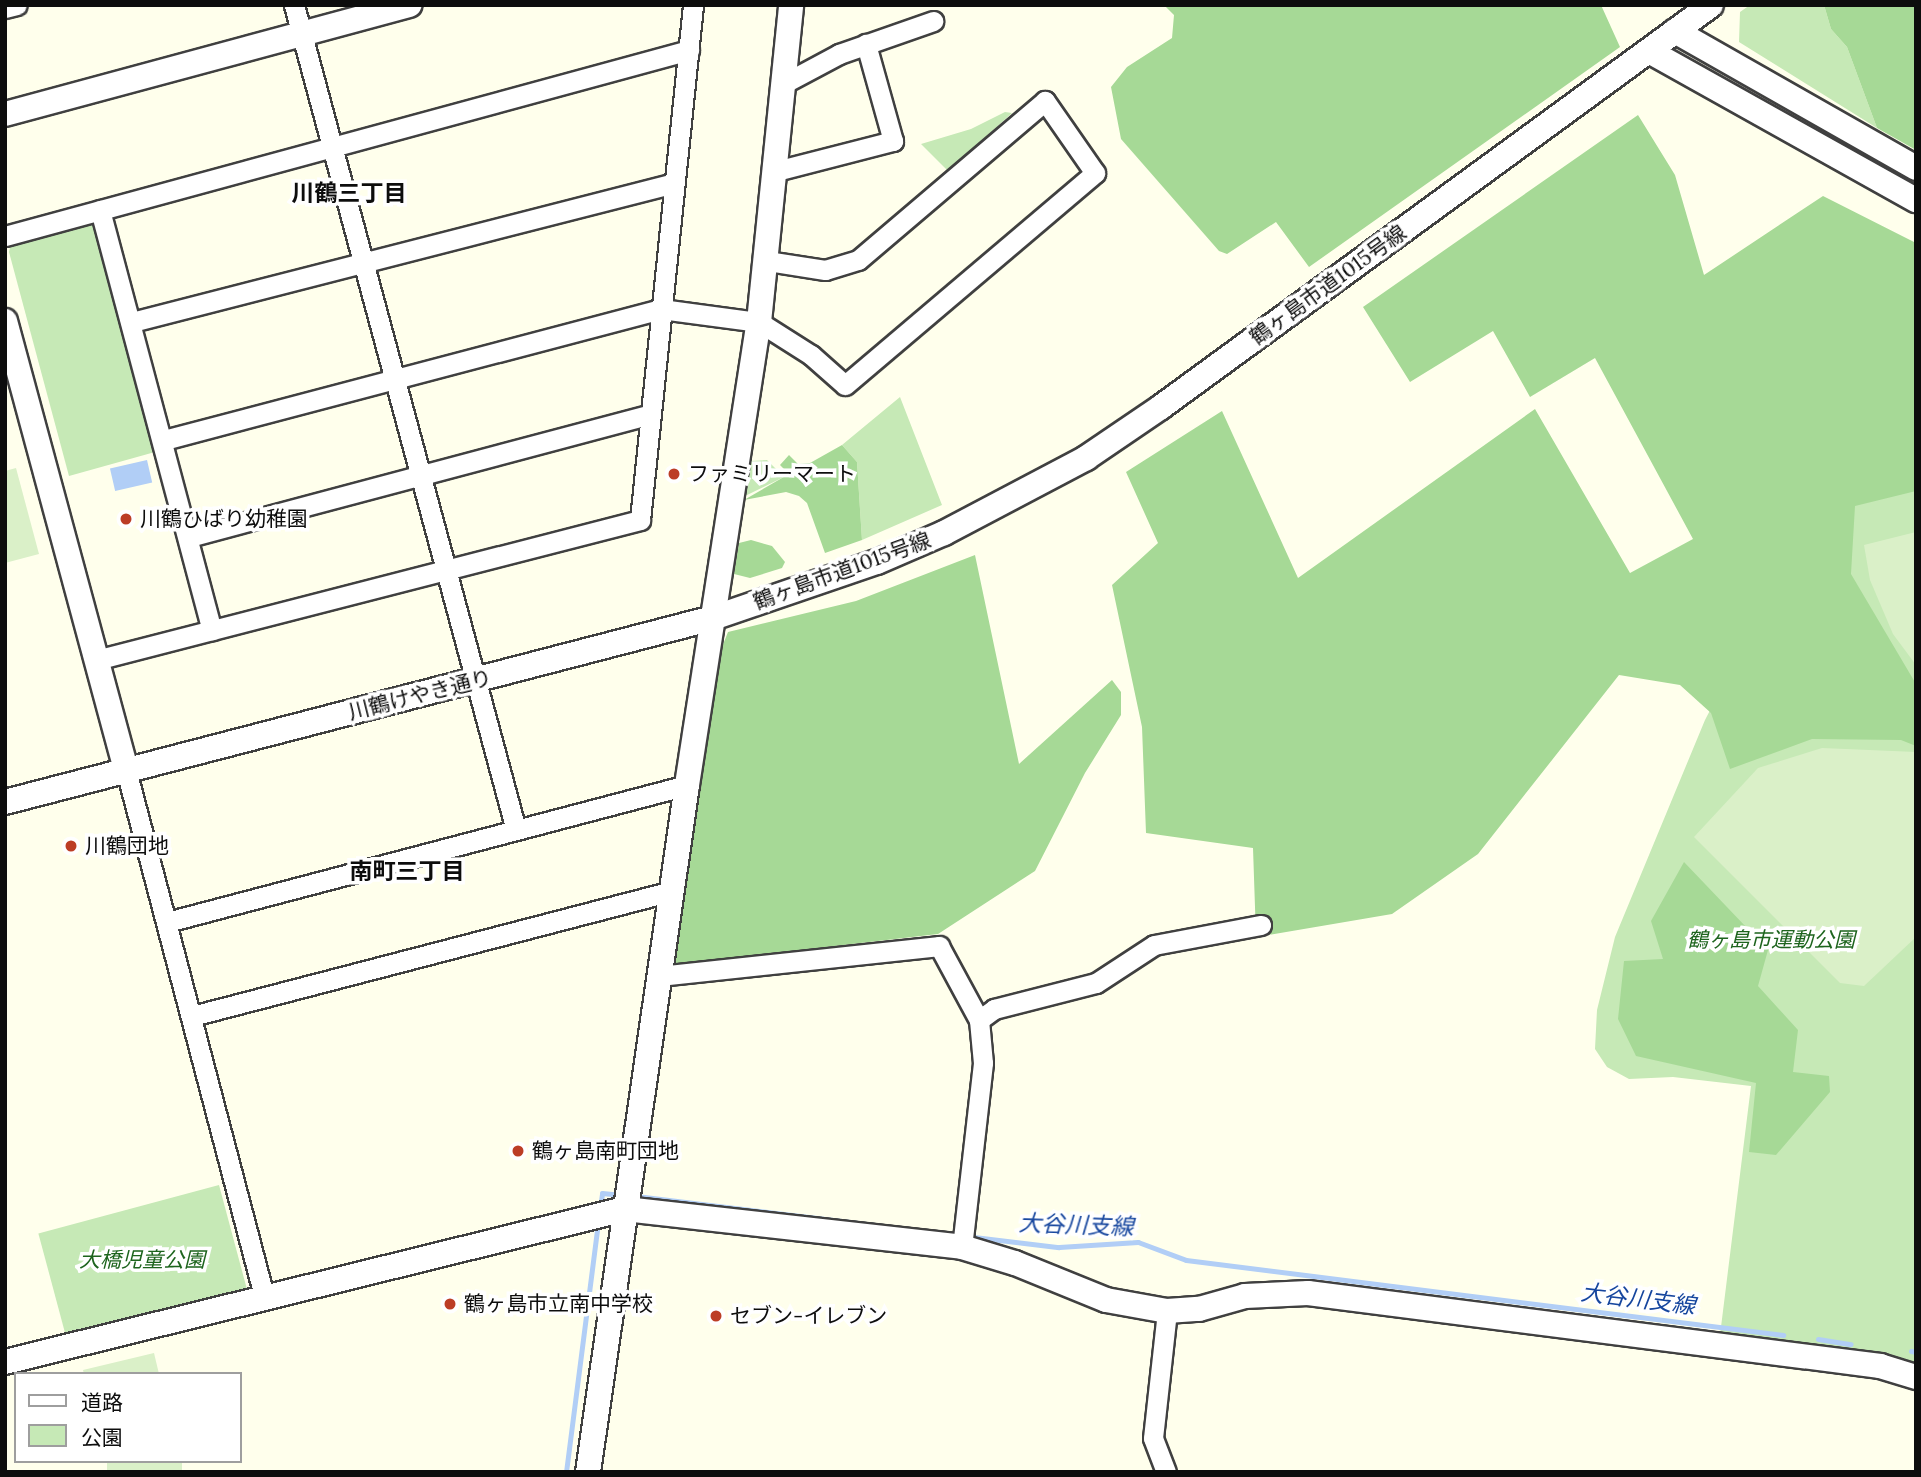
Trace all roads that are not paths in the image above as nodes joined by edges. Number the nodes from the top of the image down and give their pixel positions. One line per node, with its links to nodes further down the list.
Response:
1 (17, 5): 7 (street)
2 (294, 5): 10 (street)
3 (410, 5): 10 (street)
4 (693, 5): 12 (street)
5 (791, 5): 14 (street)
6 (1711, 5): 9 (street, 鶴ヶ島市道1015号線)
7 (5, 8)
8 (933, 21): 11 (street)
9 (1675, 31): 13 (street, 鶴ヶ島市道1015号線); 17 (street)
10 (301, 34): 15 (street); 16 (street)
11 (866, 44): 14 (street); 18 (street)
12 (689, 50): 16 (street); 19 (street)
13 (1649, 51): 20 (street); 35 (street, 鶴ヶ島市道1015号線)
14 (783, 84): 18 (street)
15 (5, 114)
16 (330, 146): 21 (street); 23 (street)
17 (1916, 168)
18 (776, 171): 24 (street)
19 (674, 183): 23 (street); 25 (street)
20 (1916, 200)
21 (100, 210): 22 (street); 27 (street)
22 (5, 236)
23 (362, 261): 27 (street); 29 (street)
24 (767, 261): 28 (street); 28 (street)
25 (661, 309): 28 (street); 29 (street); 30 (street)
26 (5, 321): 37 (street)
27 (132, 322): 31 (street)
28 (759, 322): 35 (street)
29 (393, 376): 31 (street); 32 (street)
30 (650, 414): 32 (street); 34 (street)
31 (164, 440): 33 (street)
32 (419, 474): 33 (street); 34 (street)
33 (189, 537): 36 (street)
34 (444, 569): 36 (street); 38 (street)
35 (713, 618): 38 (street, 川鶴けやき通り); 40 (street)
36 (212, 630): 37 (street)
37 (96, 660): 39 (street)
38 (474, 681): 39 (street, 川鶴けやき通り); 42 (street)
39 (126, 770): 41 (street, 川鶴けやき通り); 44 (street)
40 (687, 785): 42 (street); 43 (street)
41 (5, 802)
42 (516, 830): 44 (street)
43 (671, 891): 46 (street); 47 (street)
44 (167, 922): 47 (street)
45 (1261, 925): 48 (street)
46 (659, 976): 48 (street); 49 (street)
47 (192, 1016): 51 (street)
48 (979, 1020): 50 (street)
49 (608, 1213): 50 (street); 51 (street); 55 (street)
50 (962, 1247): 52 (street)
51 (264, 1296): 53 (street)
52 (1167, 1311): 54 (street); 56 (street)
53 (5, 1362)
54 (1916, 1377)
55 (588, 1472)
56 (1166, 1472)

